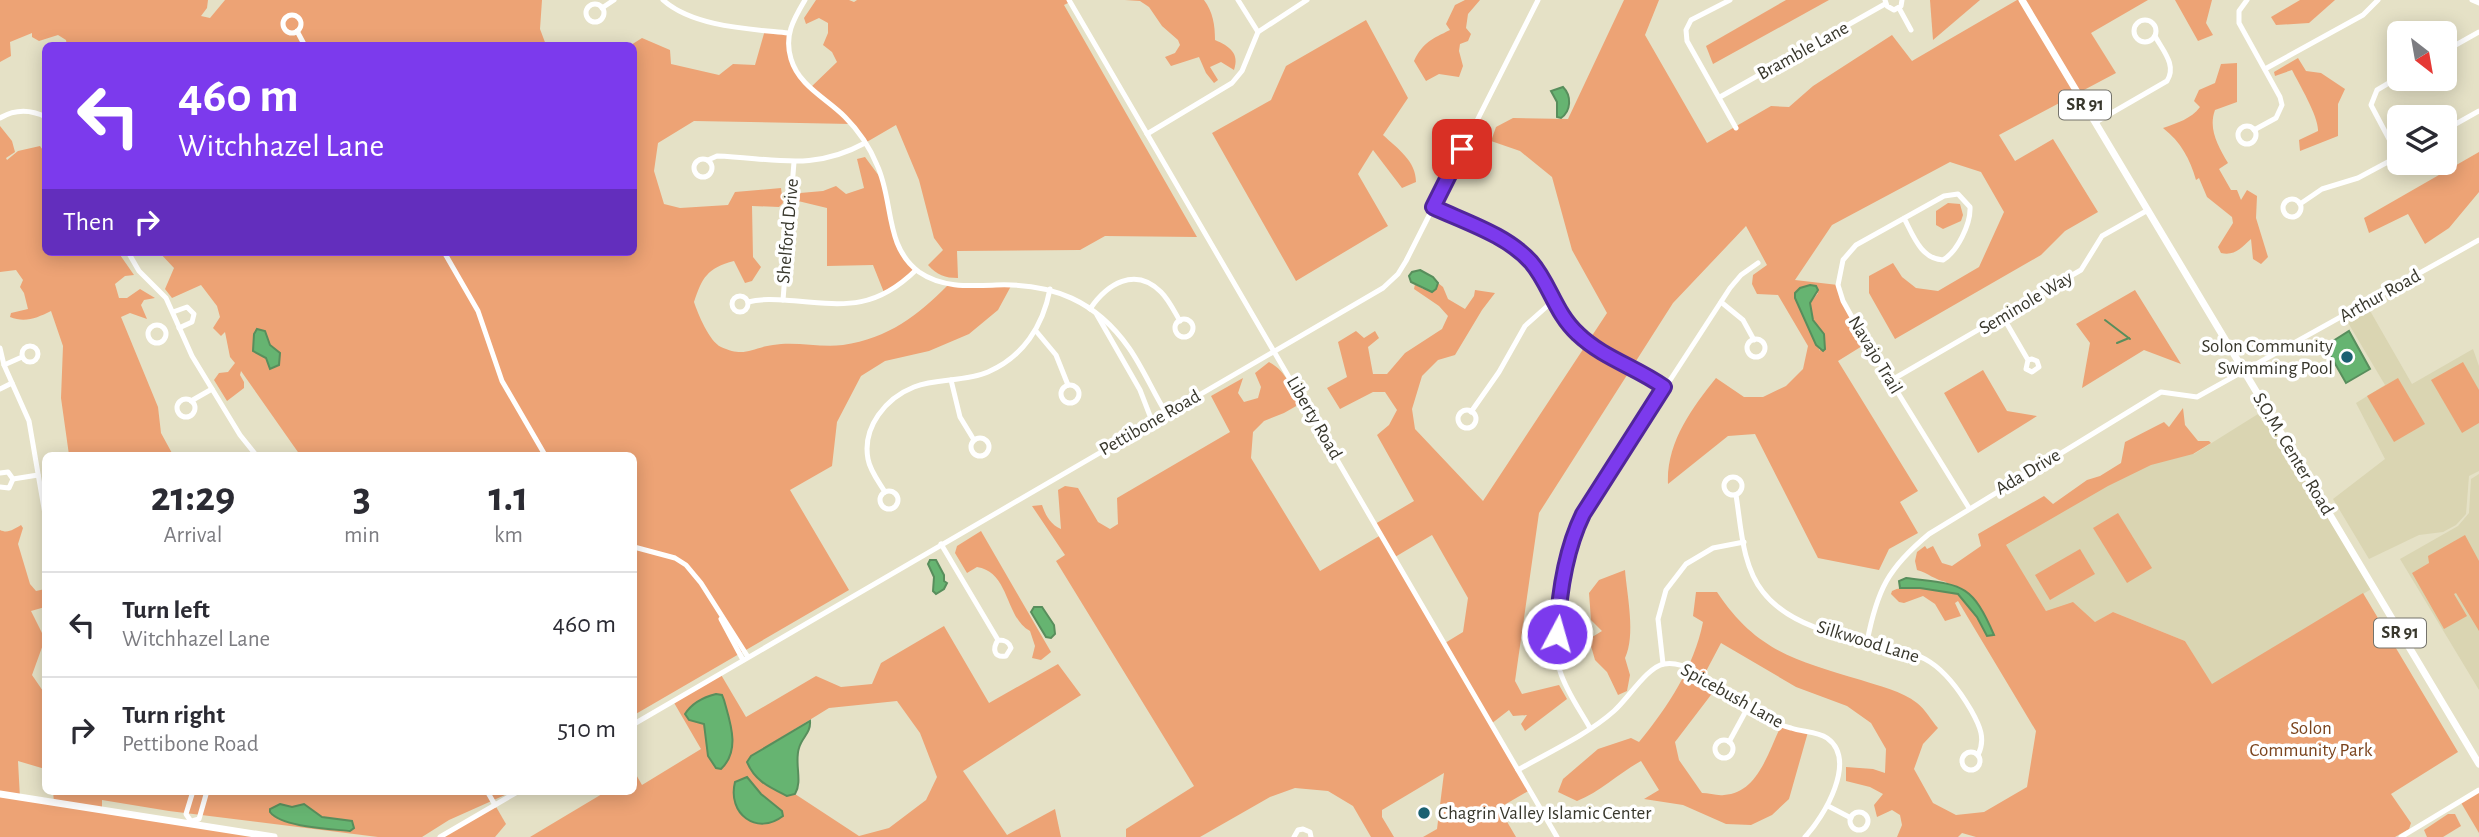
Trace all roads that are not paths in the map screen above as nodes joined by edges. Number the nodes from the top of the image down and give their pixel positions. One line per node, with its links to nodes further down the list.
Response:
1 (614, 0): 16 (street)
2 (663, 0): 22 (street)
3 (805, 0): 22 (street)
4 (1069, 0): 36 (street, Liberty Road)
5 (1238, 0): 20 (street)
6 (1307, 0): 20 (street)
7 (1538, 0): 43 (street, Pettibone Road)
8 (1730, 0): 28 (street)
9 (1902, 0): 17 (street)
10 (2022, 0): 32 (main road, S.O.M. Center Road / SR 91)
11 (2247, 0): 26 (street)
12 (2378, 0): 26 (street)
13 (2472, 0): 15 (street)
14 (1885, 2): 17 (street); 28 (street, Bramble Lane)
15 (2479, 3)
16 (602, 8)
17 (1899, 8): 18 (street)
18 (1911, 30)
19 (297, 31): 24 (street)
20 (1258, 32): 36 (street)
21 (2479, 32): 25 (street)
22 (788, 33): 38 (street)
23 (2155, 36): 23 (street); 32 (street)
24 (303, 42)
25 (2457, 44)
26 (2265, 69): 35 (street)
27 (2387, 84): 37 (street)
28 (1720, 97): 34 (street)
29 (2479, 111): 33 (street)
30 (42, 116): 31 (street)
31 (0, 118)
32 (2096, 122): 44 (main road, S.O.M. Center Road / SR 91)
33 (2457, 123)
34 (1736, 128)
35 (2255, 130)
36 (1147, 134): 65 (street, Liberty Road)
37 (2387, 135)
38 (865, 143): 40 (street); 50 (street)
39 (708, 160): 40 (street)
40 (794, 162): 52 (street, Shelford Drive)
41 (2387, 162): 42 (street)
42 (2300, 204)
43 (1433, 207): 53 (street); 65 (street, Pettibone Road)
44 (2148, 210): 58 (street, Seminole Way); 69 (main road, S.O.M. Center Road / SR 91)
45 (1904, 218): 45 (street, Navajo Trail); 72 (street, Navajo Trail)
46 (2479, 240): 69 (street, Arthur Road)
47 (130, 256): 57 (street)
48 (446, 256): 85 (street)
49 (1758, 263): 55 (street)
50 (916, 270): 51 (street); 52 (street)
51 (1050, 289): 56 (street); 62 (street)
52 (783, 300): 54 (street)
53 (1553, 301): 76 (street); 80 (street)
54 (748, 302)
55 (1721, 302): 63 (street); 76 (street)
56 (1093, 311): 59 (street); 70 (street); 74 (street)
57 (173, 312): 60 (street); 60 (street)
58 (2003, 317): 67 (street); 72 (street, Seminole Way)
59 (1180, 321)
60 (179, 326): 61 (street); 77 (street)
61 (165, 331)
62 (1036, 331): 71 (street); 75 (street)
63 (1754, 340)
64 (0, 348): 68 (street)
65 (1275, 351): 81 (street, Pettibone Road); 107 (street, Liberty Road)
66 (22, 357): 68 (street)
67 (2028, 360)
68 (4, 365): 73 (street)
69 (2245, 373): 93 (street, Ada Drive); 106 (main road, S.O.M. Center Road / SR 91)
70 (1146, 379): 74 (street); 81 (street)
71 (951, 380): 83 (street); 90 (street)
72 (1890, 381): 93 (street, Navajo Trail)
73 (12, 383): 78 (street); 87 (street)
74 (1137, 384): 82 (street)
75 (1068, 385)
76 (1664, 387): 103 (street)
77 (212, 388): 79 (street); 84 (street)
78 (0, 389)
79 (191, 401)
80 (1471, 412)
81 (1166, 413): 82 (street, Pettibone Road)
82 (1152, 421): 95 (street, Pettibone Road)
83 (974, 440)
84 (254, 452)
85 (543, 452)
86 (0, 473): 88 (street)
87 (38, 475): 88 (street); 92 (street)
88 (13, 479): 89 (street)
89 (0, 487)
90 (885, 492)
91 (1736, 495): 94 (street, Silkwood Lane)
92 (42, 498)
93 (1969, 508): 98 (street, Ada Drive)
94 (1744, 542): 98 (street, Silkwood Lane); 100 (street)
95 (941, 544): 97 (street); 99 (street, Pettibone Road)
96 (637, 548): 99 (street)
97 (998, 640)
98 (1867, 642): 105 (street, Silkwood Lane)
99 (745, 658): 102 (street, Pettibone Road)
100 (1662, 664): 101 (street, Spicebush Lane); 103 (street, Spicebush Lane)
101 (1746, 709): 104 (street); 115 (street, Spicebush Lane)
102 (637, 722)
103 (1590, 728): 107 (street, Spicebush Lane)
104 (1729, 742)
105 (1978, 755)
106 (2479, 764)
107 (1518, 769): 122 (street, Liberty Road)
108 (2479, 790): 124 (street)
109 (0, 794): 117 (main road)
110 (193, 795): 117 (street)
111 (206, 795): 117 (street)
112 (489, 795): 114 (street)
113 (512, 795): 114 (street)
114 (495, 805): 119 (street)
115 (1828, 806): 116 (street); 123 (street, Spicebush Lane)
116 (1851, 818)
117 (192, 823): 118 (main road)
118 (274, 837)
119 (440, 837)
120 (1294, 837): 121 (street)
121 (1311, 837)
122 (1557, 837)
123 (1805, 837)
124 (2401, 837)

